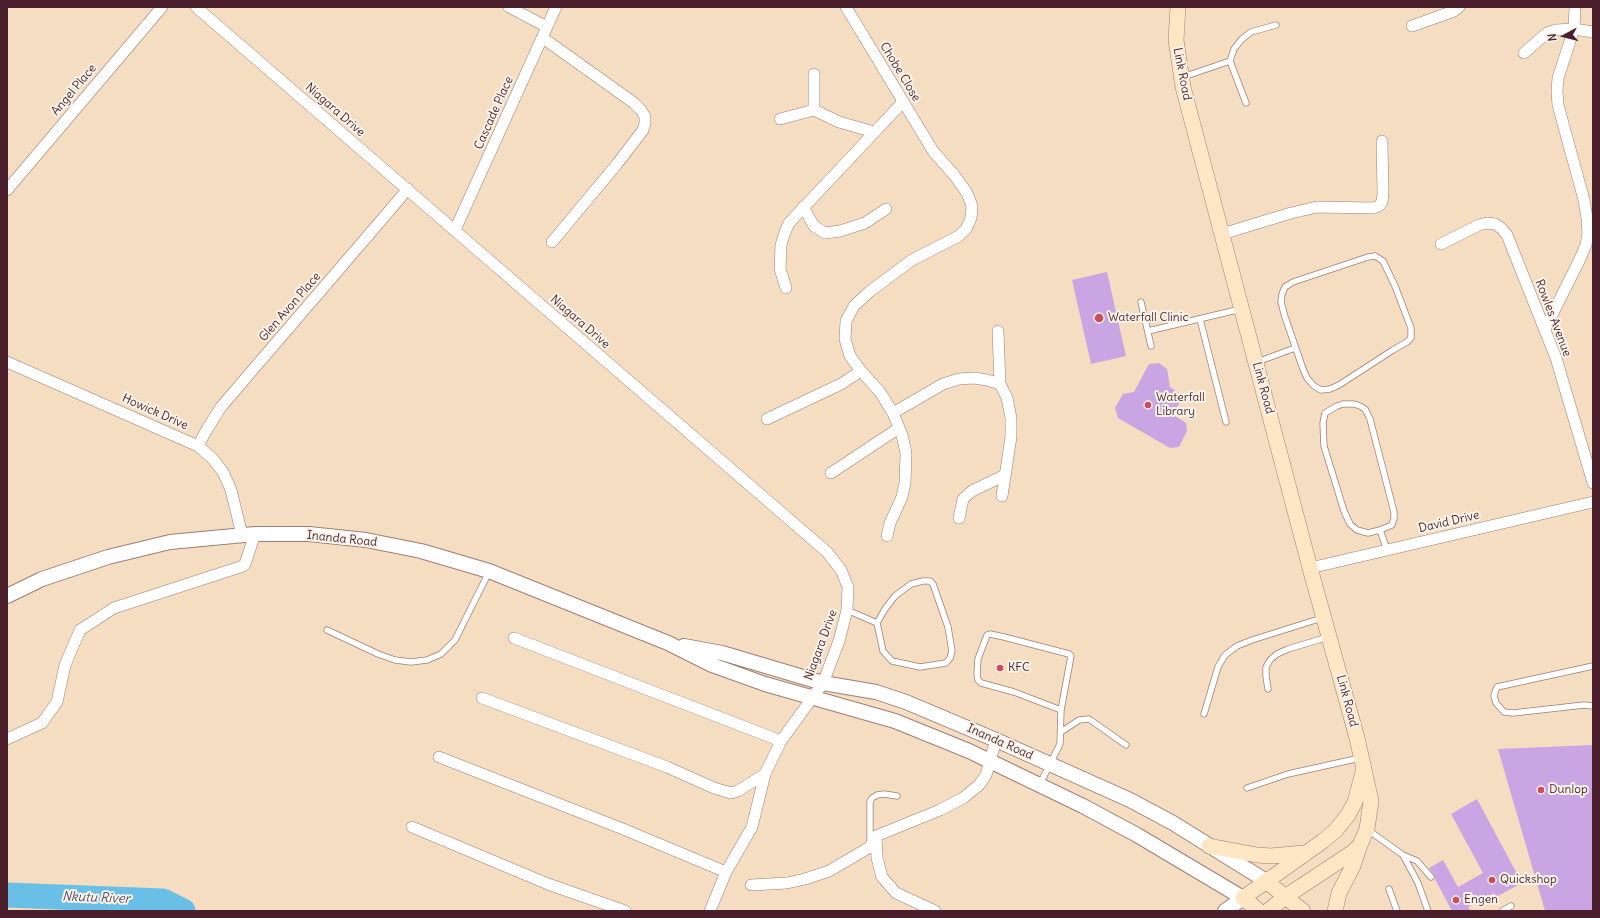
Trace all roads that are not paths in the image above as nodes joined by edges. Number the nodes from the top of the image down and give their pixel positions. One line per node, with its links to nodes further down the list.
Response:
1 (162, 7): 25 (street, Angel Place)
2 (196, 7): 24 (street, Niagara Drive)
3 (509, 7): 13 (street)
4 (556, 7): 13 (street, Cascade Place)
5 (846, 7): 18 (street, Chobe Close)
6 (1178, 7): 17 (main road, Link Road)
7 (1459, 7): 10 (street)
8 (1575, 7): 11 (street)
9 (1276, 25): 15 (lane)
10 (1412, 26)
11 (1574, 29): 12 (street); 14 (street); 36 (street)
12 (1593, 32)
13 (545, 33): 28 (street, Cascade Place); 30 (street)
14 (1524, 53)
15 (1230, 61): 17 (lane); 19 (lane)
16 (814, 74): 20 (street)
17 (1181, 77): 29 (main road, Link Road)
18 (903, 102): 22 (street); 43 (street, Chobe Close)
19 (1246, 103)
20 (814, 110): 21 (street); 22 (street)
21 (780, 120)
22 (874, 132): 26 (street)
23 (1382, 141): 29 (street)
24 (408, 189): 28 (street, Niagara Drive); 49 (street, Glen Avon Place)
25 (7, 190)
26 (802, 208): 27 (street); 32 (street)
27 (886, 210)
28 (455, 230): 63 (street, Niagara Drive)
29 (1222, 234): 34 (main road, Link Road)
30 (552, 242)
31 (1441, 244): 36 (street, Rowles Avenue)
32 (786, 288)
33 (1141, 302): 38 (lane)
34 (1243, 309): 35 (lane); 42 (main road, Link Road)
35 (1200, 319): 38 (lane); 47 (lane)
36 (1545, 329): 52 (street, Rowles Avenue)
37 (998, 331): 44 (street)
38 (1148, 331): 39 (lane)
39 (1151, 346)
40 (1295, 348): 40 (lane); 42 (lane)
41 (7, 362): 49 (street, Howick Drive)
42 (1257, 362): 60 (main road, Link Road)
43 (861, 371): 45 (street, Chobe Close); 46 (street)
44 (1000, 384): 45 (street); 51 (street)
45 (893, 413): 48 (street, Chobe Close)
46 (767, 419)
47 (1226, 422)
48 (899, 428): 50 (street); 58 (street, Chobe Close)
49 (198, 446): 57 (street, Howick Drive)
50 (831, 473)
51 (1005, 475): 53 (street); 55 (street)
52 (1593, 483)
53 (1002, 496)
54 (1593, 502): 59 (street, David Drive)
55 (959, 518)
56 (1380, 530): 56 (lane); 59 (lane)
57 (248, 535): 61 (street, Inanda Road); 62 (street, Inanda Road); 79 (street)
58 (887, 536)
59 (1387, 550): 60 (street, David Drive)
60 (1310, 568): 64 (main road, Link Road)
61 (489, 571): 66 (lane); 69 (street, Inanda Road)
62 (7, 596)
63 (848, 610): 65 (lane); 71 (street, Niagara Drive)
64 (1324, 618): 67 (main road, Link Road); 77 (lane)
65 (877, 623): 65 (lane)
66 (327, 630)
67 (1329, 636): 72 (lane); 85 (main road, Link Road)
68 (514, 638): 81 (street)
69 (668, 643): 71 (street, Inanda Road); 74 (street, Inanda Road)
70 (1593, 666): 75 (lane)
71 (823, 683): 74 (street, Niagara Drive); 80 (street, Inanda Road)
72 (1268, 689)
73 (482, 698): 87 (street)
74 (813, 698): 81 (street, Niagara Drive); 84 (street, Inanda Road)
75 (1593, 706)
76 (1061, 710): 76 (lane); 78 (lane)
77 (1204, 714)
78 (1061, 732): 82 (lane); 86 (lane)
79 (7, 739)
80 (996, 740): 84 (street); 86 (street, Inanda Road)
81 (781, 741): 87 (street, Niagara Drive)
82 (1126, 745)
83 (439, 757): 100 (street)
84 (989, 761): 88 (street, Inanda Road); 94 (street)
85 (1363, 762): 89 (lane); 91 (main road, Link Road); 93 (main road, Link Road)
86 (1050, 764): 88 (lane); 96 (street, Inanda Road)
87 (765, 774): 100 (street, Niagara Drive)
88 (1039, 785): 106 (street, Inanda Road)
89 (1247, 788)
90 (897, 796): 97 (lane)
91 (1348, 814): 93 (main road); 98 (main road, Link Road)
92 (412, 827): 108 (street)
93 (1367, 829): 95 (main road, Link Road); 99 (lane)
94 (876, 836): 97 (street); 110 (street)
95 (1360, 845): 105 (main road, Link Road); 115 (main road)
96 (1209, 846): 98 (main road); 102 (street, Inanda Road)
97 (870, 847): 103 (street)
98 (1308, 852): 102 (main road, Link Road)
99 (1403, 854): 101 (lane); 117 (lane)
100 (726, 872): 109 (street, Niagara Drive)
101 (1431, 878)
102 (1266, 881): 105 (main road, Inanda Road); 106 (main road, Link Road)
103 (751, 885)
104 (1389, 889): 116 (lane)
105 (1286, 897): 113 (main road, Link Road); 114 (main road, Inanda Road)
106 (1243, 898): 111 (street); 112 (main road, Inanda Road)
107 (1511, 906): 118 (lane)
108 (625, 911)
109 (710, 911)
110 (934, 911)
111 (1225, 911)
112 (1259, 911)
113 (1268, 911)
114 (1303, 911)
115 (1335, 911)
116 (1397, 911)
117 (1428, 911)
118 (1502, 911)

